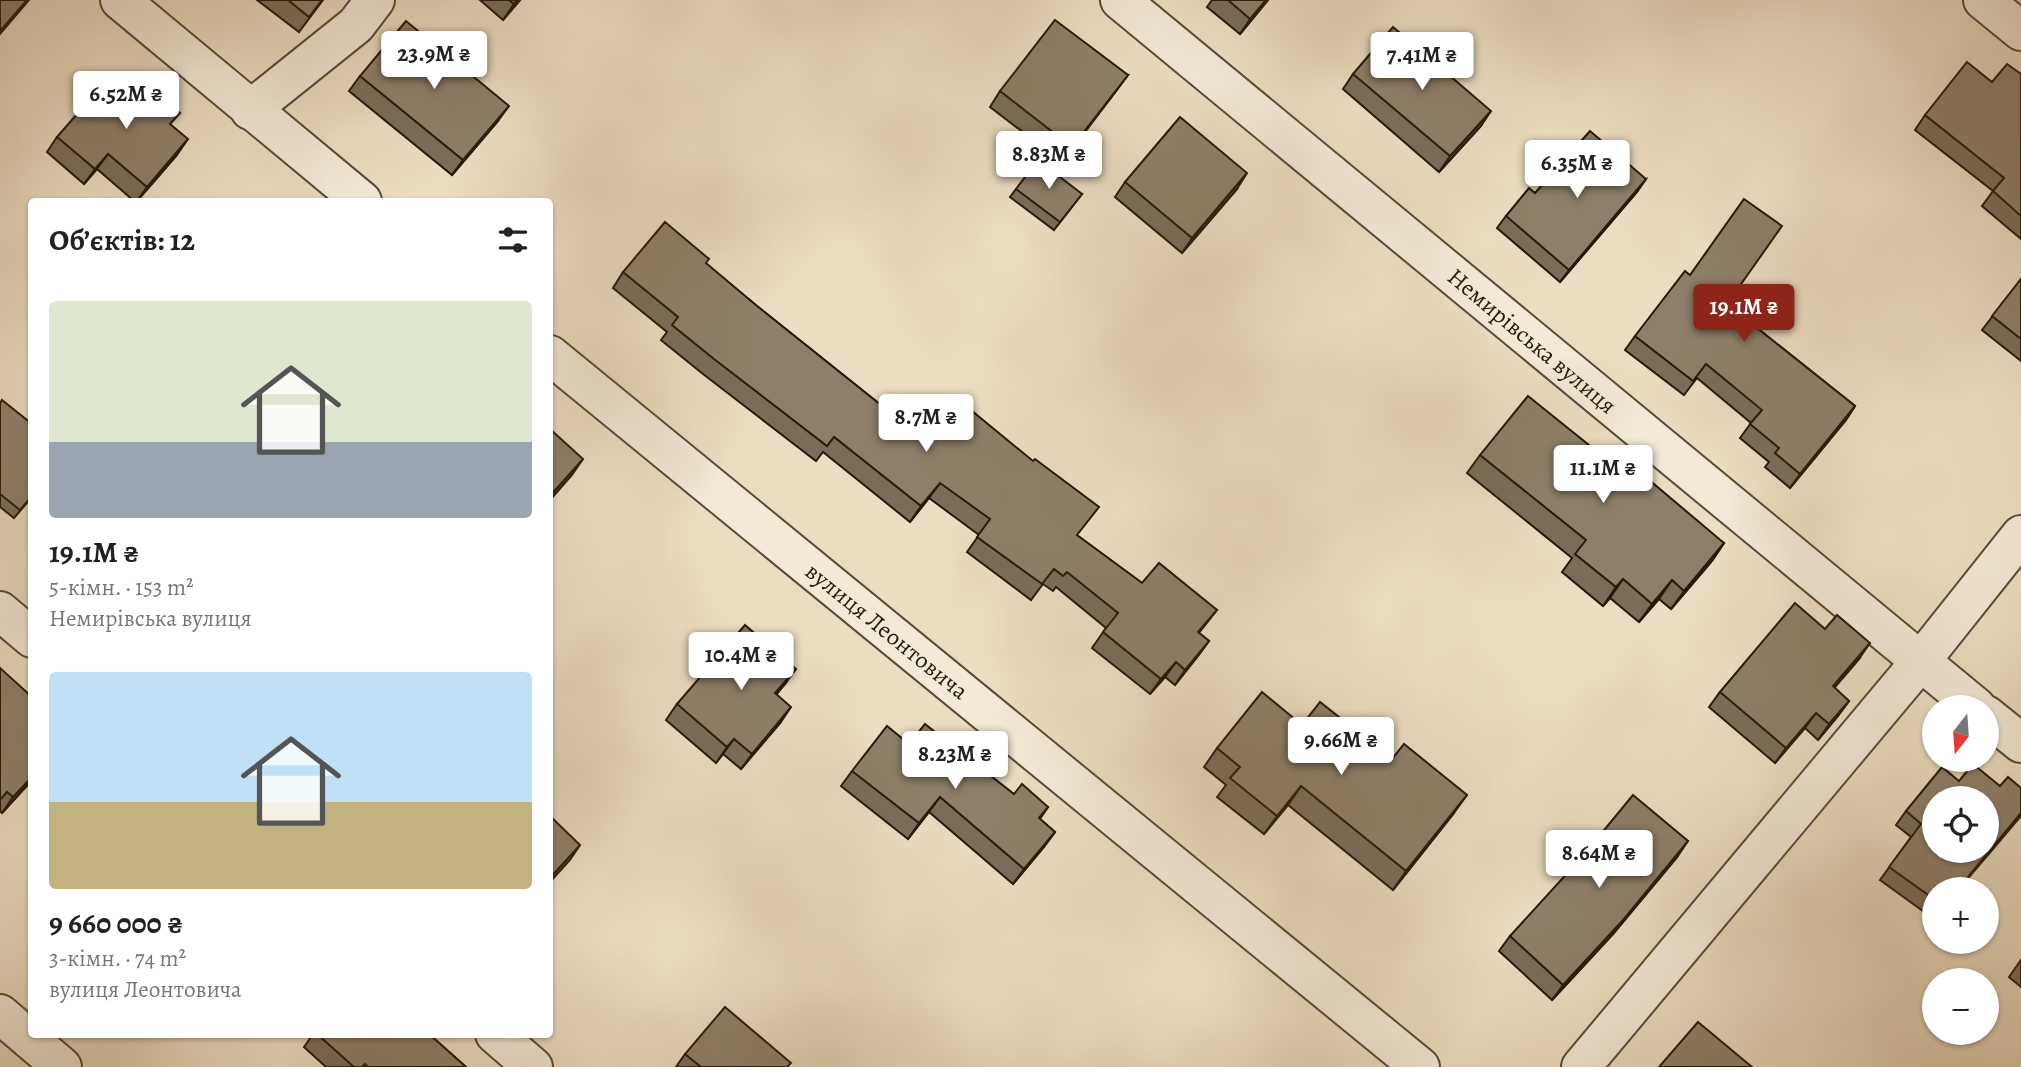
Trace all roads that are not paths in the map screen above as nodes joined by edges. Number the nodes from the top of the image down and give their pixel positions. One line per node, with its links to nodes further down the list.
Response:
1 (120, 0): 6 (street)
2 (375, 0): 6 (street)
3 (1120, 0): 12 (street, Немирівська вулиця)
4 (1983, 0): 5 (street)
5 (2021, 31)
6 (250, 110): 7 (street)
7 (358, 198)
8 (553, 357): 22 (street, вулиця Леонтовича)
9 (2021, 535): 12 (street)
10 (0, 611): 11 (street)
11 (28, 635)
12 (1920, 662): 13 (street, Немирівська вулиця); 23 (street)
13 (1961, 695)
14 (1999, 725): 15 (street)
15 (2021, 743)
16 (0, 1014): 17 (street)
17 (28, 1038)
18 (28, 1038): 20 (street)
19 (500, 1038): 21 (street)
20 (62, 1067)
21 (533, 1067)
22 (1420, 1067)
23 (1581, 1067)

